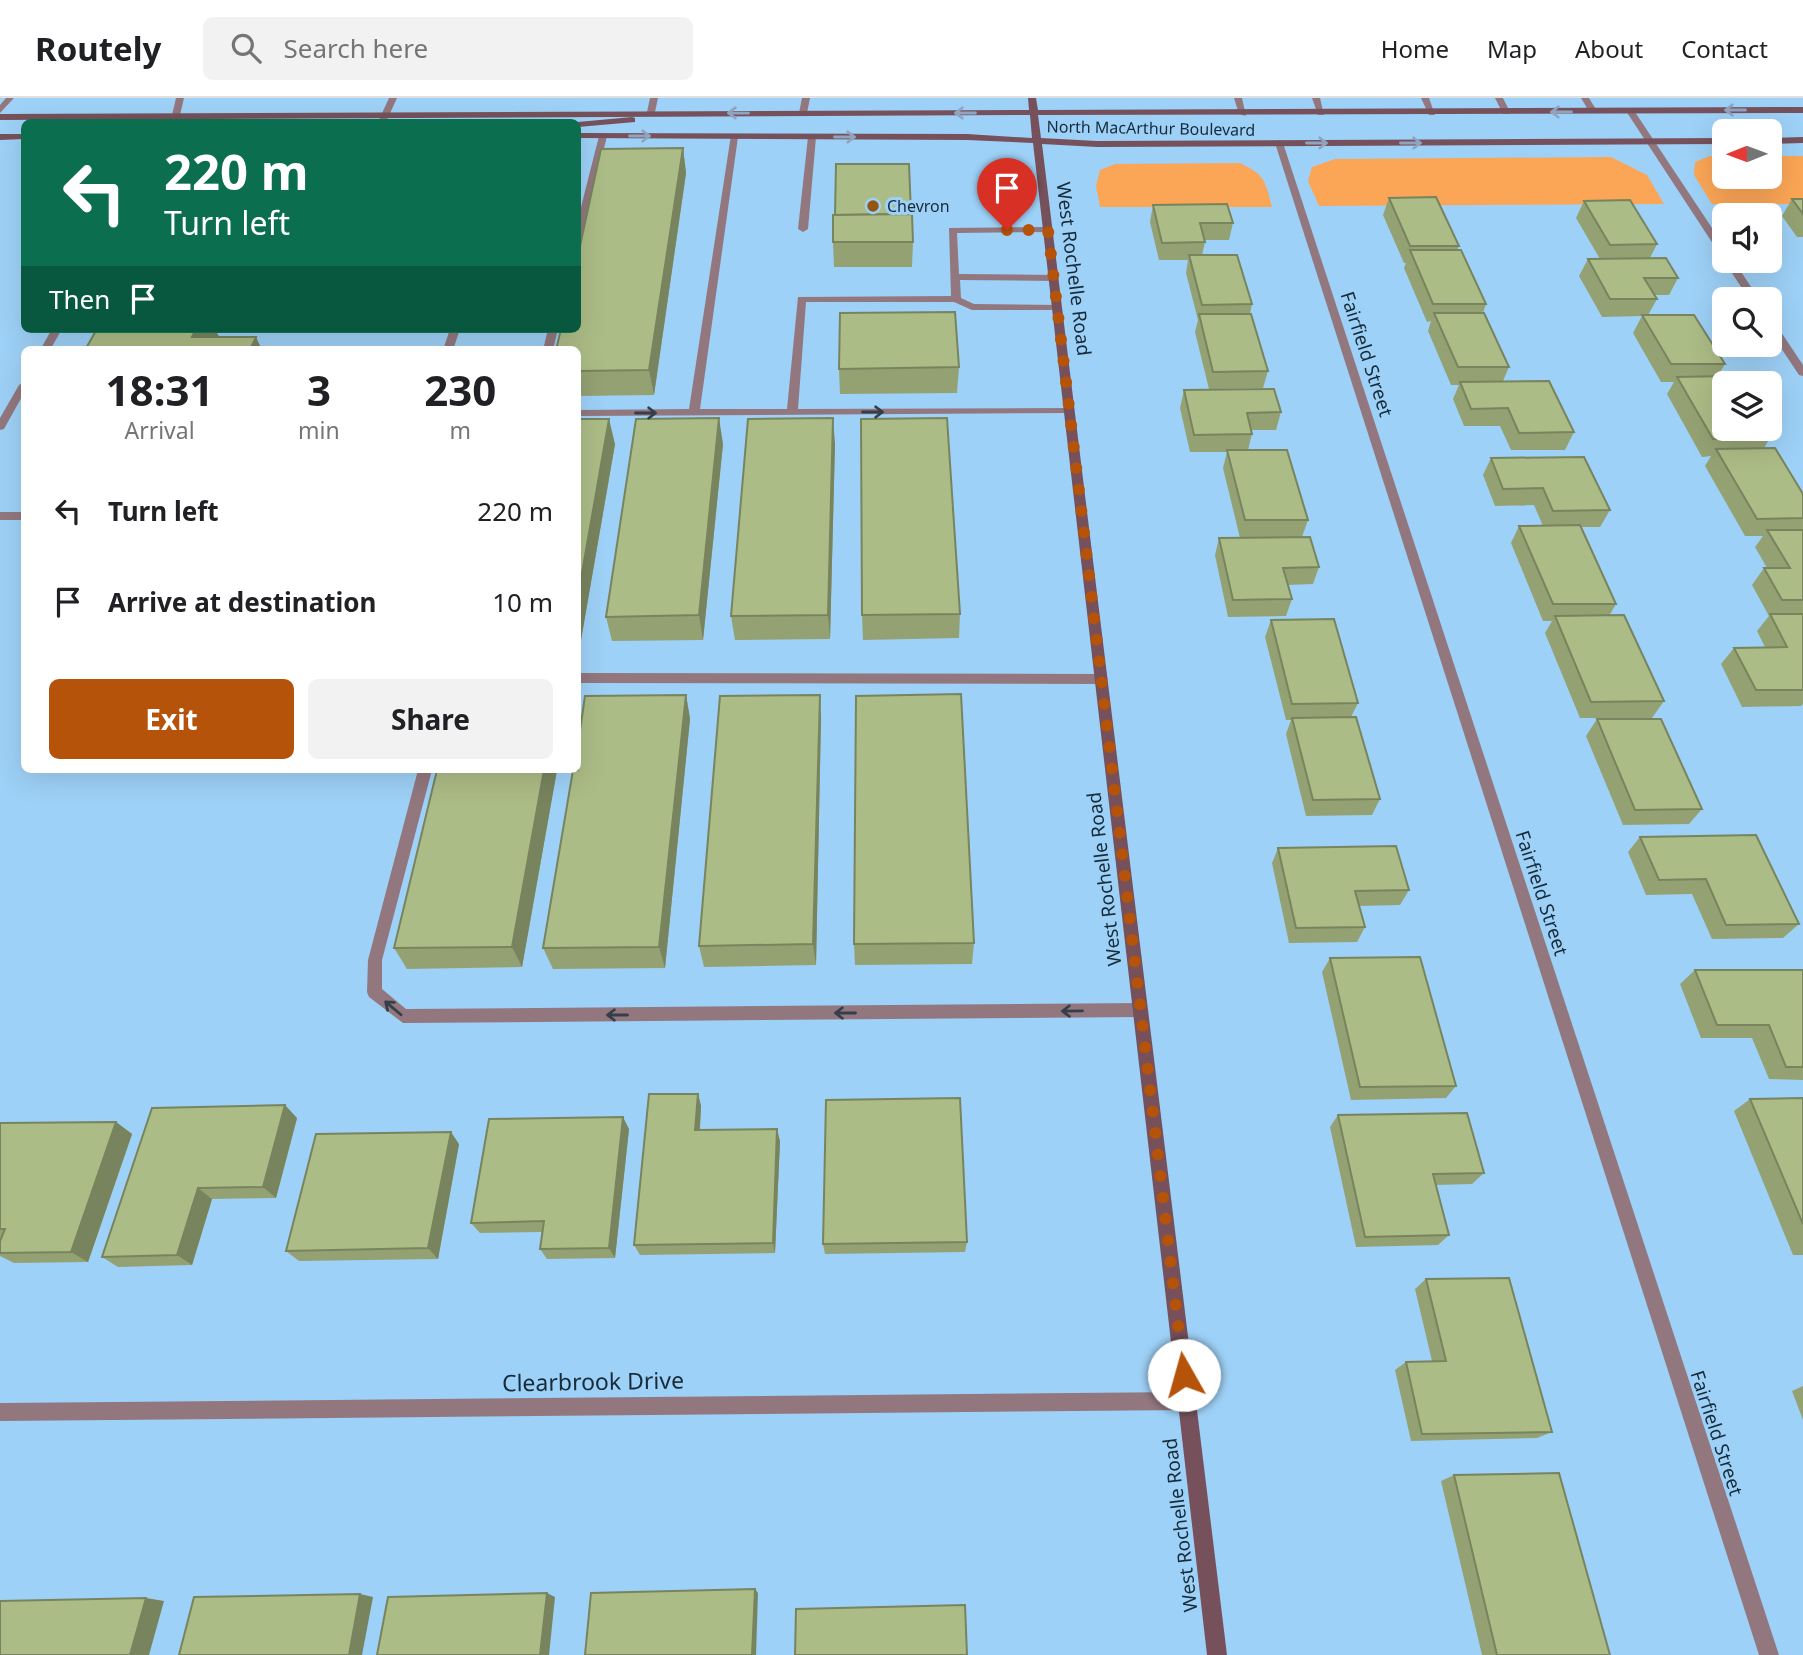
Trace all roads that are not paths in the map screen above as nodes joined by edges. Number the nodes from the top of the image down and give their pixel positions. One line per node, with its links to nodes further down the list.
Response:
1 (10, 98): 12 (street)
2 (180, 98): 23 (street)
3 (393, 98): 25 (street)
4 (654, 98): 16 (street)
5 (806, 98): 18 (street)
6 (1031, 98): 21 (main road, West Rochelle Road)
7 (1238, 98): 22 (street)
8 (1317, 98): 19 (street)
9 (1425, 98): 20 (street)
10 (1499, 98): 17 (street)
11 (1585, 98): 14 (street)
12 (0, 110)
13 (1803, 110): 15 (main road, North MacArthur Boulevard, one-way to 15)
14 (1593, 111): 15 (main road, North MacArthur Boulevard); 17 (main road, North MacArthur Boulevard, one-way to 17)
15 (1630, 111): 35 (street)
16 (651, 112): 18 (main road, North MacArthur Boulevard, one-way to 16); 25 (main road, North MacArthur Boulevard); 26 (main road)
17 (1506, 112): 20 (main road, North MacArthur Boulevard)
18 (803, 113): 21 (main road, North MacArthur Boulevard, one-way to 18)
19 (1321, 113): 20 (main road, North MacArthur Boulevard); 22 (main road, North MacArthur Boulevard)
20 (1432, 113)
21 (1033, 114): 22 (main road, North MacArthur Boulevard); 34 (main road, West Rochelle Road)
22 (1243, 114)
23 (176, 116): 24 (main road, North MacArthur Boulevard); 25 (main road, North MacArthur Boulevard)
24 (0, 117)
25 (384, 118)
26 (581, 125)
27 (581, 136): 28 (main road, North MacArthur Boulevard)
28 (603, 136): 31 (main road, North MacArthur Boulevard, one-way to 31); 39 (street)
29 (0, 137): 30 (main road)
30 (21, 137)
31 (734, 137): 32 (main road, North MacArthur Boulevard); 51 (street)
32 (812, 137): 34 (main road, North MacArthur Boulevard, one-way to 34); 40 (street)
33 (1803, 140): 37 (main road)
34 (1037, 141): 38 (main road, North MacArthur Boulevard); 41 (main road, West Rochelle Road)
35 (1650, 141): 36 (main road, North MacArthur Boulevard); 38 (main road, North MacArthur Boulevard, one-way to 35); 42 (street)
36 (1712, 141)
37 (1782, 141)
38 (1279, 143): 64 (street, Fairfield Street)
39 (581, 223)
40 (803, 229)
41 (1048, 230): 43 (street); 44 (main road, West Rochelle Road)
42 (1712, 235)
43 (955, 278): 44 (street); 45 (street)
44 (1054, 278): 46 (main road, West Rochelle Road)
45 (956, 299): 46 (street); 52 (street)
46 (1058, 307): 50 (main road, West Rochelle Road)
47 (1782, 342): 48 (street)
48 (1803, 373)
49 (21, 390): 54 (street)
50 (1070, 411): 52 (street, one-way to 50); 58 (main road, West Rochelle Road)
51 (694, 412): 52 (street); 53 (street, one-way to 51)
52 (792, 412)
53 (581, 413)
54 (0, 427)
55 (0, 516): 56 (street)
56 (21, 516)
57 (581, 678): 58 (street)
58 (1102, 679): 60 (main road, West Rochelle Road)
59 (424, 773): 60 (street, one-way to 59)
60 (1141, 1010): 61 (main road, West Rochelle Road)
61 (1187, 1401): 62 (street, Clearbrook Drive); 63 (main road, West Rochelle Road)
62 (0, 1412)
63 (1217, 1655)
64 (1769, 1655)

